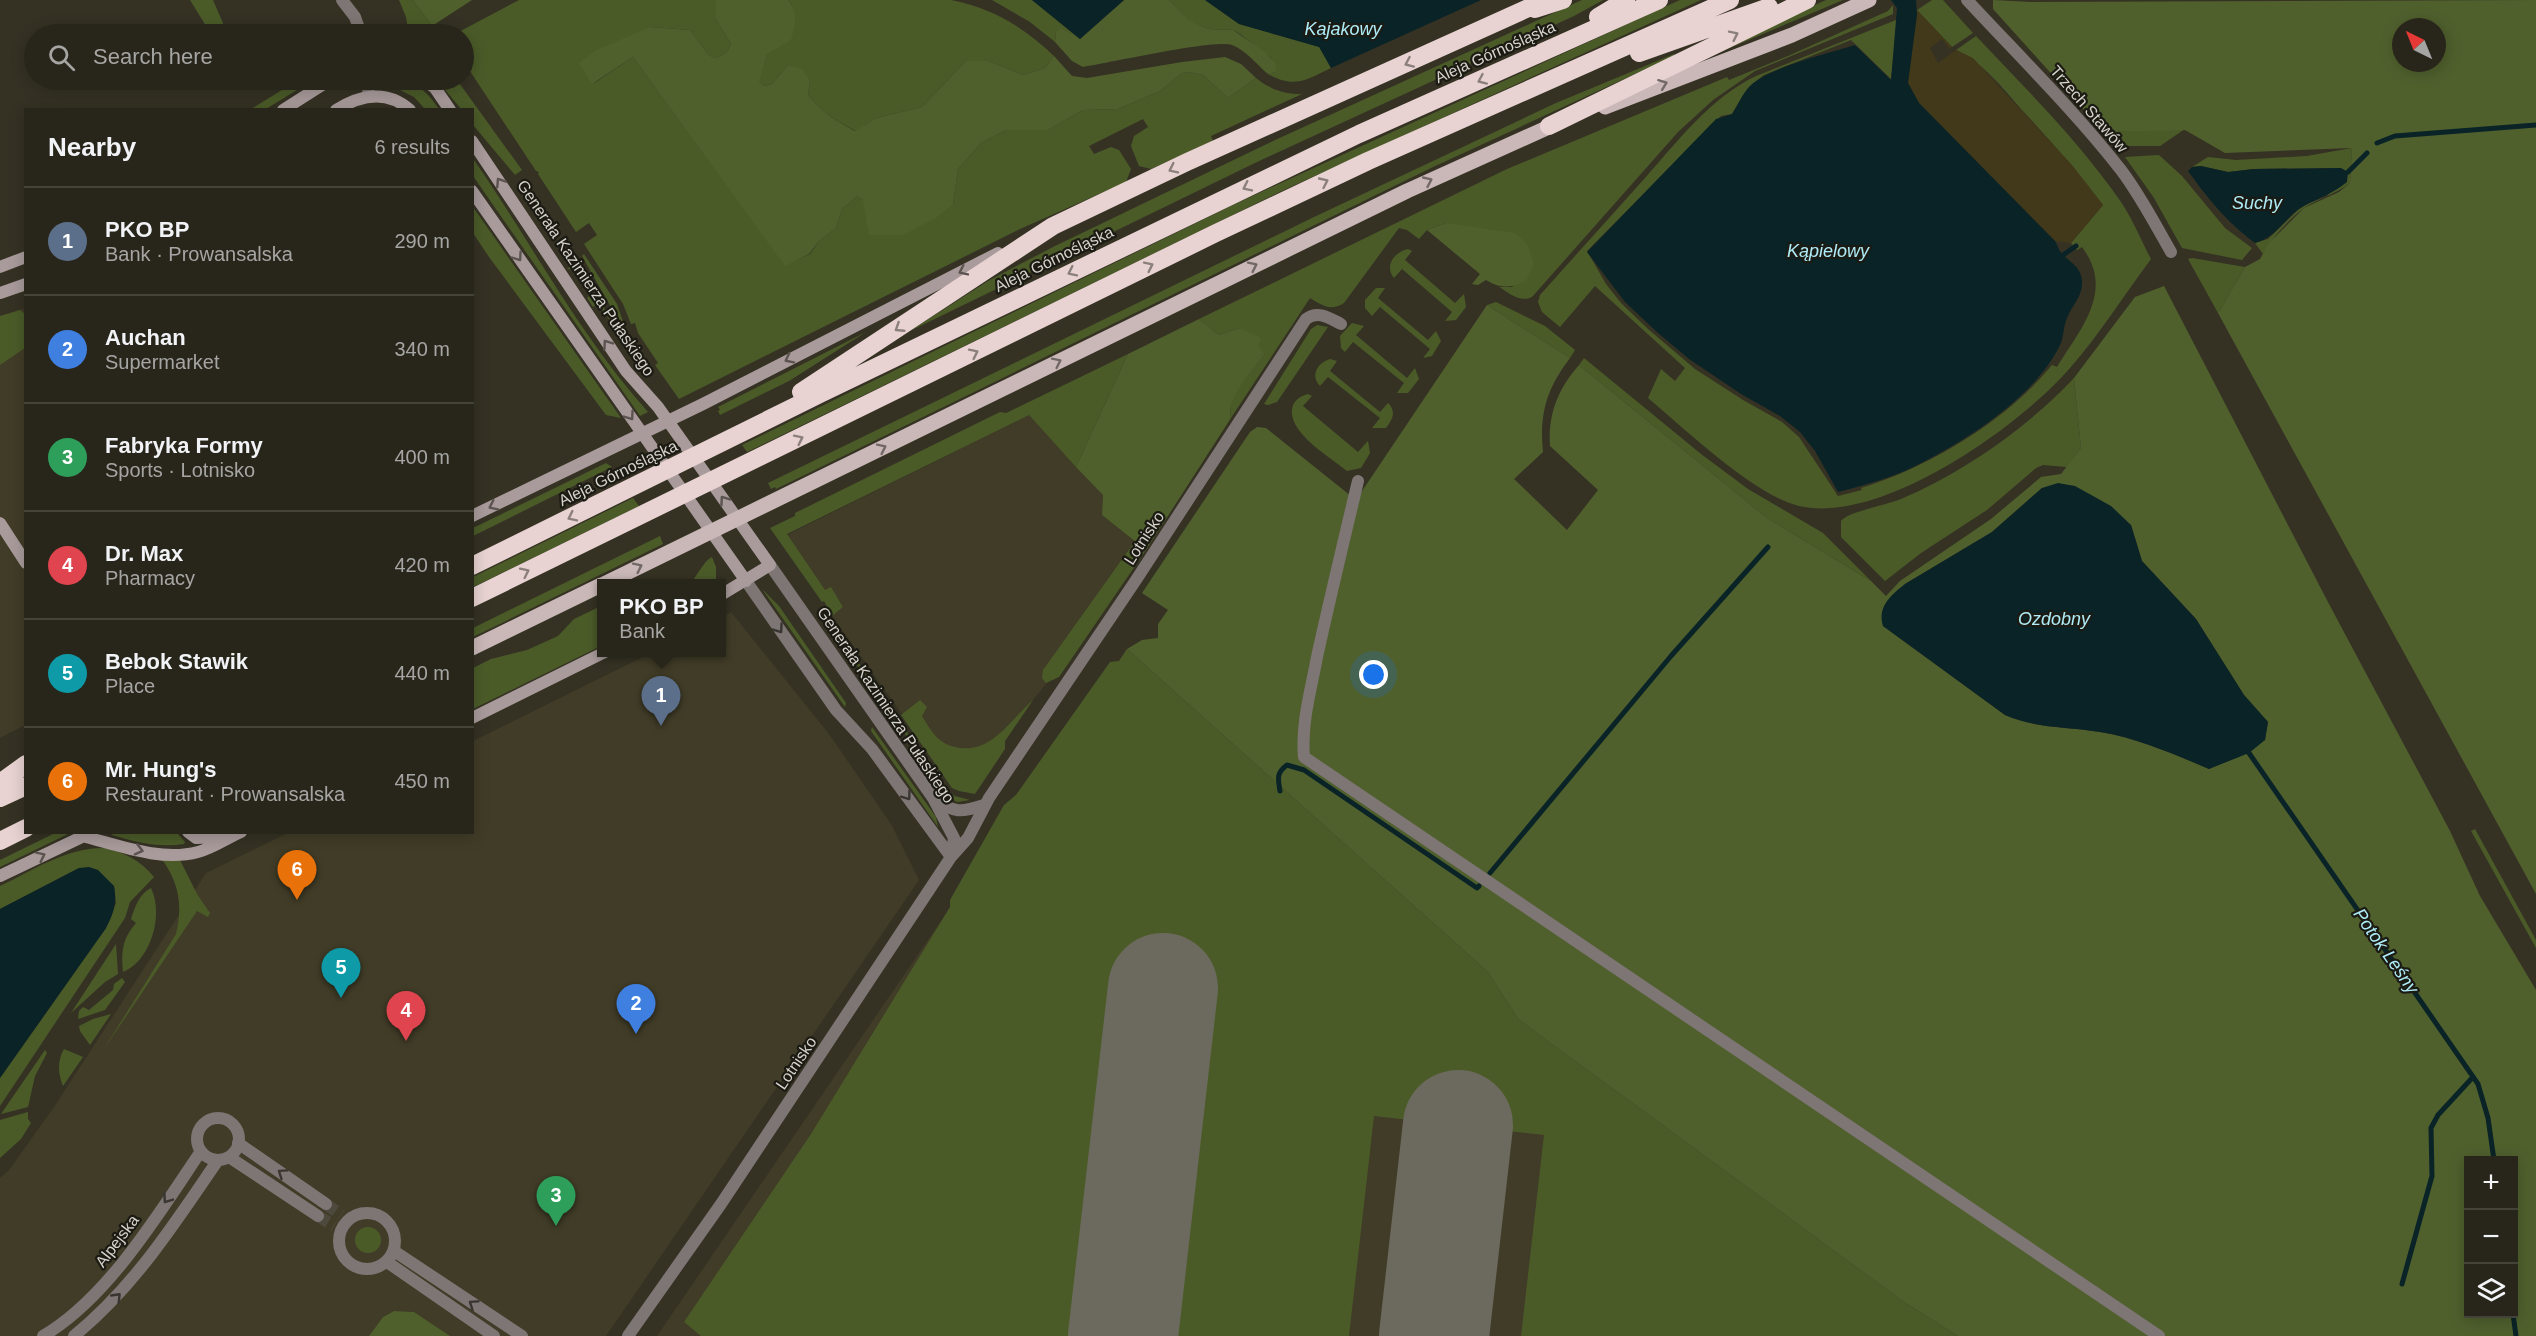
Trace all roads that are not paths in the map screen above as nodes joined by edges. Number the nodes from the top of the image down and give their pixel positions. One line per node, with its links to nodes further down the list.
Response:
1 (342, 0): 12 (street)
2 (1546, 0): 11 (highway)
3 (1563, 0): 11 (highway)
4 (1626, 0): 13 (highway)
5 (1659, 0): 13 (highway, Aleja Górnośląska)
6 (1730, 0): 17 (highway)
7 (1790, 0): 17 (highway)
8 (1807, 0): 23 (highway, one-way to 8)
9 (1869, 0): 23 (main road, one-way to 9)
10 (1967, 0): 27 (street, Trzech Stawów)
11 (1519, 14): 26 (highway, one-way to 26)
12 (357, 24)
13 (1535, 56): 33 (highway, Aleja Górnośląska, one-way to 33)
14 (314, 90): 19 (street)
15 (368, 90): 18 (street)
16 (436, 90): 22 (street)
17 (1527, 92): 44 (highway, one-way to 17)
18 (369, 96): 20 (street); 21 (street)
19 (286, 108)
20 (339, 108)
21 (407, 108)
22 (449, 108)
23 (1549, 126): 40 (main road, one-way to 23)
24 (474, 144): 39 (street, Generała Kazimierza Pułaskiego, one-way to 24)
25 (474, 194): 41 (street, Generała Kazimierza Pułaskiego, one-way to 41)
26 (1053, 226): 33 (highway, one-way to 33); 35 (street, one-way to 35)
27 (2171, 252)
28 (24, 258): 29 (street)
29 (0, 267)
30 (24, 286): 31 (street)
31 (0, 293)
32 (1341, 324): 53 (street, Lotnisko)
33 (726, 442): 38 (highway, Aleja Górnośląska, one-way to 38)
34 (1358, 482): 73 (street)
35 (474, 515)
36 (0, 523): 37 (street)
37 (24, 560)
38 (474, 565)
39 (770, 565): 41 (street); 52 (street, Generała Kazimierza Pułaskiego)
40 (613, 579)
41 (746, 581): 43 (street); 59 (street, Generała Kazimierza Pułaskiego, one-way to 59)
42 (597, 587): 45 (main road)
43 (726, 592)
44 (474, 597)
45 (474, 647)
46 (597, 656): 47 (street)
47 (474, 717)
48 (24, 765): 49 (highway)
49 (0, 783)
50 (24, 787): 51 (highway)
51 (0, 798)
52 (933, 798): 53 (street); 59 (street, Generała Kazimierza Pułaskiego)
53 (984, 805): 59 (street, Lotnisko)
54 (24, 829): 58 (highway)
55 (86, 834): 57 (street, one-way to 57); 60 (street, one-way to 55)
56 (191, 834): 57 (street)
57 (236, 834)
58 (0, 840)
59 (951, 857): 68 (street, Lotnisko)
60 (0, 876)
61 (238, 1143): 62 (street); 63 (street); 64 (street, one-way to 61)
62 (201, 1151): 63 (street); 69 (street, Alpejska, one-way to 69)
63 (223, 1158): 65 (street); 70 (street, one-way to 63)
64 (326, 1204)
65 (318, 1216)
66 (394, 1251): 67 (street); 67 (street); 72 (street, one-way to 66)
67 (387, 1262): 71 (street)
68 (628, 1335)
69 (43, 1336)
70 (74, 1336)
71 (494, 1336)
72 (522, 1336)
73 (2159, 1336)

